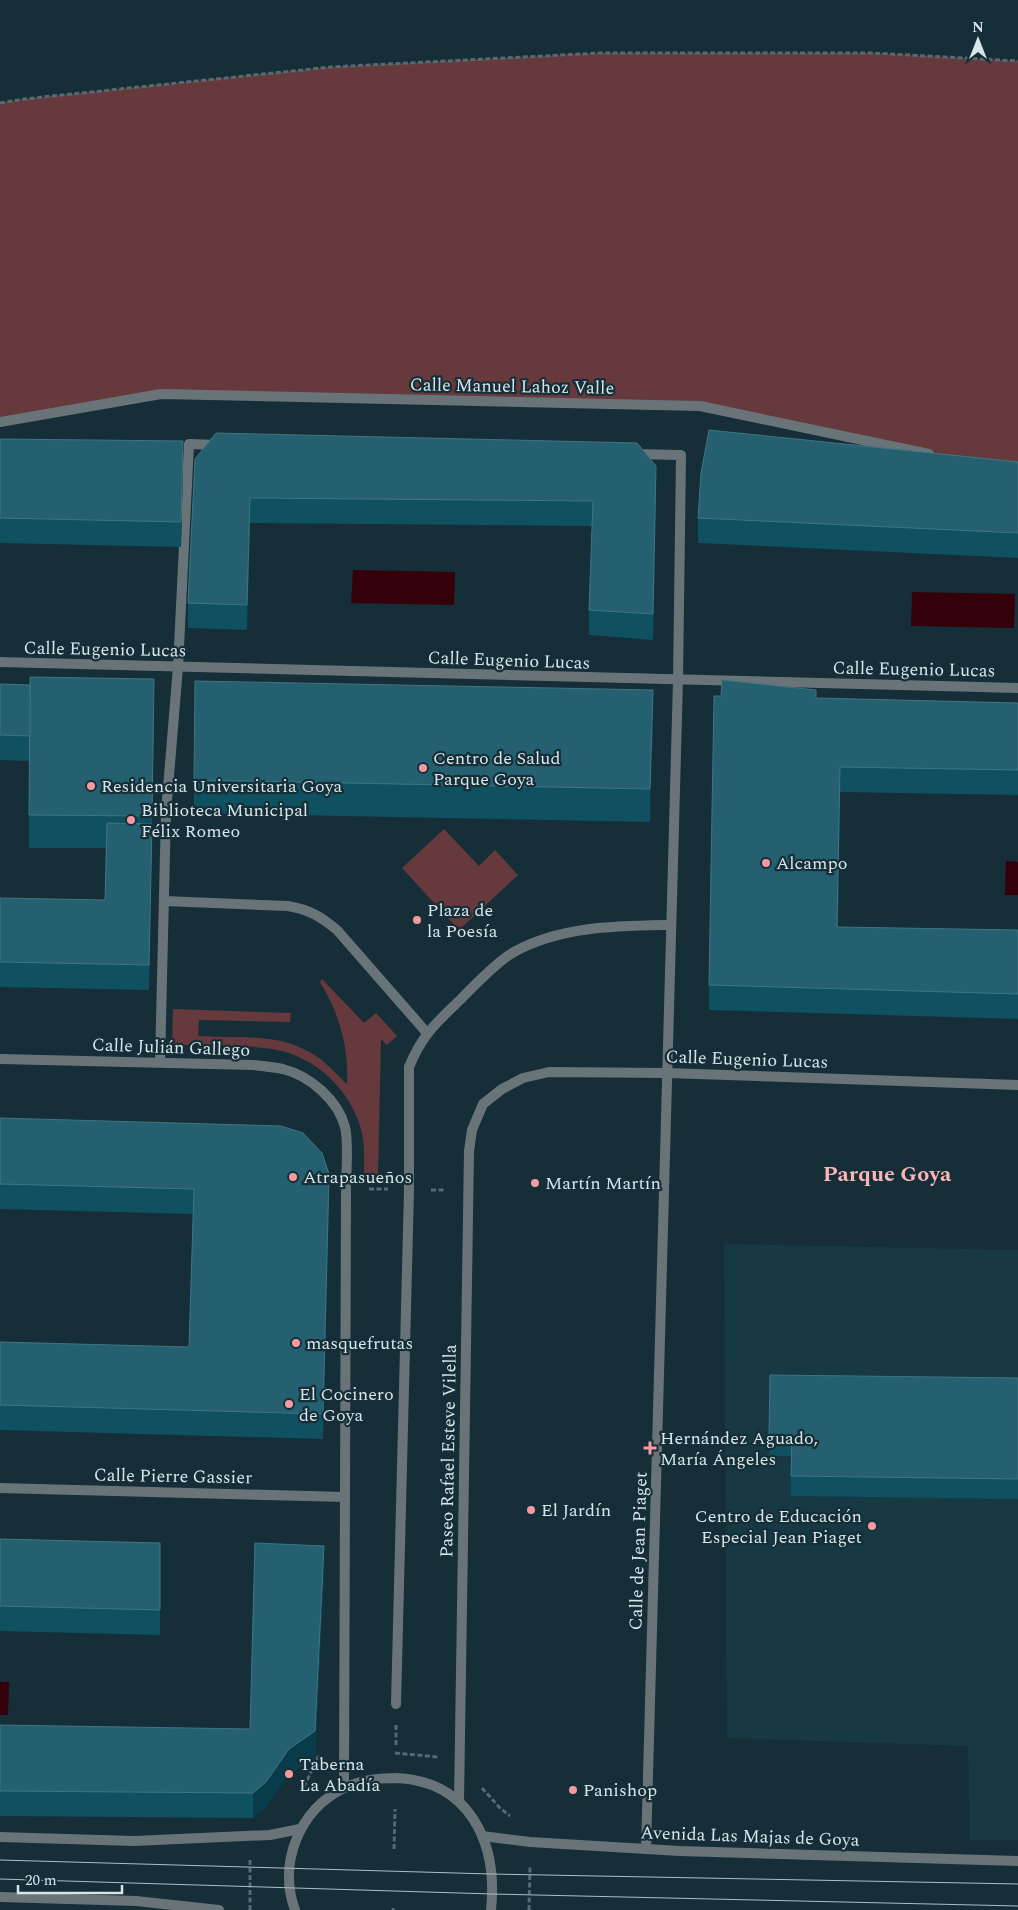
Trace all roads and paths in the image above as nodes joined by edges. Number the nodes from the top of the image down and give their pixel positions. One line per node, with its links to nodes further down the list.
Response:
1 (1018, 61): 2 (path)
2 (0, 103)
3 (0, 422): 6 (street, Calle Manuel Lahoz Valle)
4 (228, 445): 8 (street)
5 (622, 454): 9 (street, Calle de Jean Piaget)
6 (941, 456)
7 (0, 662): 8 (street, Calle Eugenio Lucas)
8 (178, 666): 9 (street, Calle Eugenio Lucas); 11 (street)
9 (678, 680): 10 (street, Calle Eugenio Lucas); 12 (street, Calle de Jean Piaget)
10 (1018, 688)
11 (164, 902): 13 (street); 15 (street)
12 (670, 925): 13 (street); 16 (street, Calle de Jean Piaget)
13 (427, 1033): 21 (street)
14 (0, 1059): 15 (street, Calle Julián Gallego)
15 (160, 1062): 20 (street, Calle Julián Gallego)
16 (667, 1073): 17 (street, Calle Eugenio Lucas); 18 (street, Calle Eugenio Lucas); 30 (street, Calle de Jean Piaget)
17 (1018, 1084)
18 (483, 1104): 23 (street, Paseo Rafael Esteve Vilella)
19 (0, 1488): 20 (street, Calle Pierre Gassier)
20 (344, 1497): 22 (street)
21 (396, 1704)
22 (344, 1788): 23 (street); 25 (street)
23 (459, 1801): 27 (street)
24 (395, 1809): 29 (path)
25 (300, 1829): 26 (street); 35 (street)
26 (250, 1836): 28 (street); 34 (path)
27 (482, 1836): 30 (street, Avenida Las Majas de Goya); 36 (street)
28 (0, 1837)
29 (394, 1849)
30 (646, 1849): 31 (street, Avenida Las Majas de Goya)
31 (1018, 1861)
32 (0, 1897): 33 (street)
33 (219, 1910)
34 (250, 1910)
35 (295, 1910)
36 (490, 1910)

